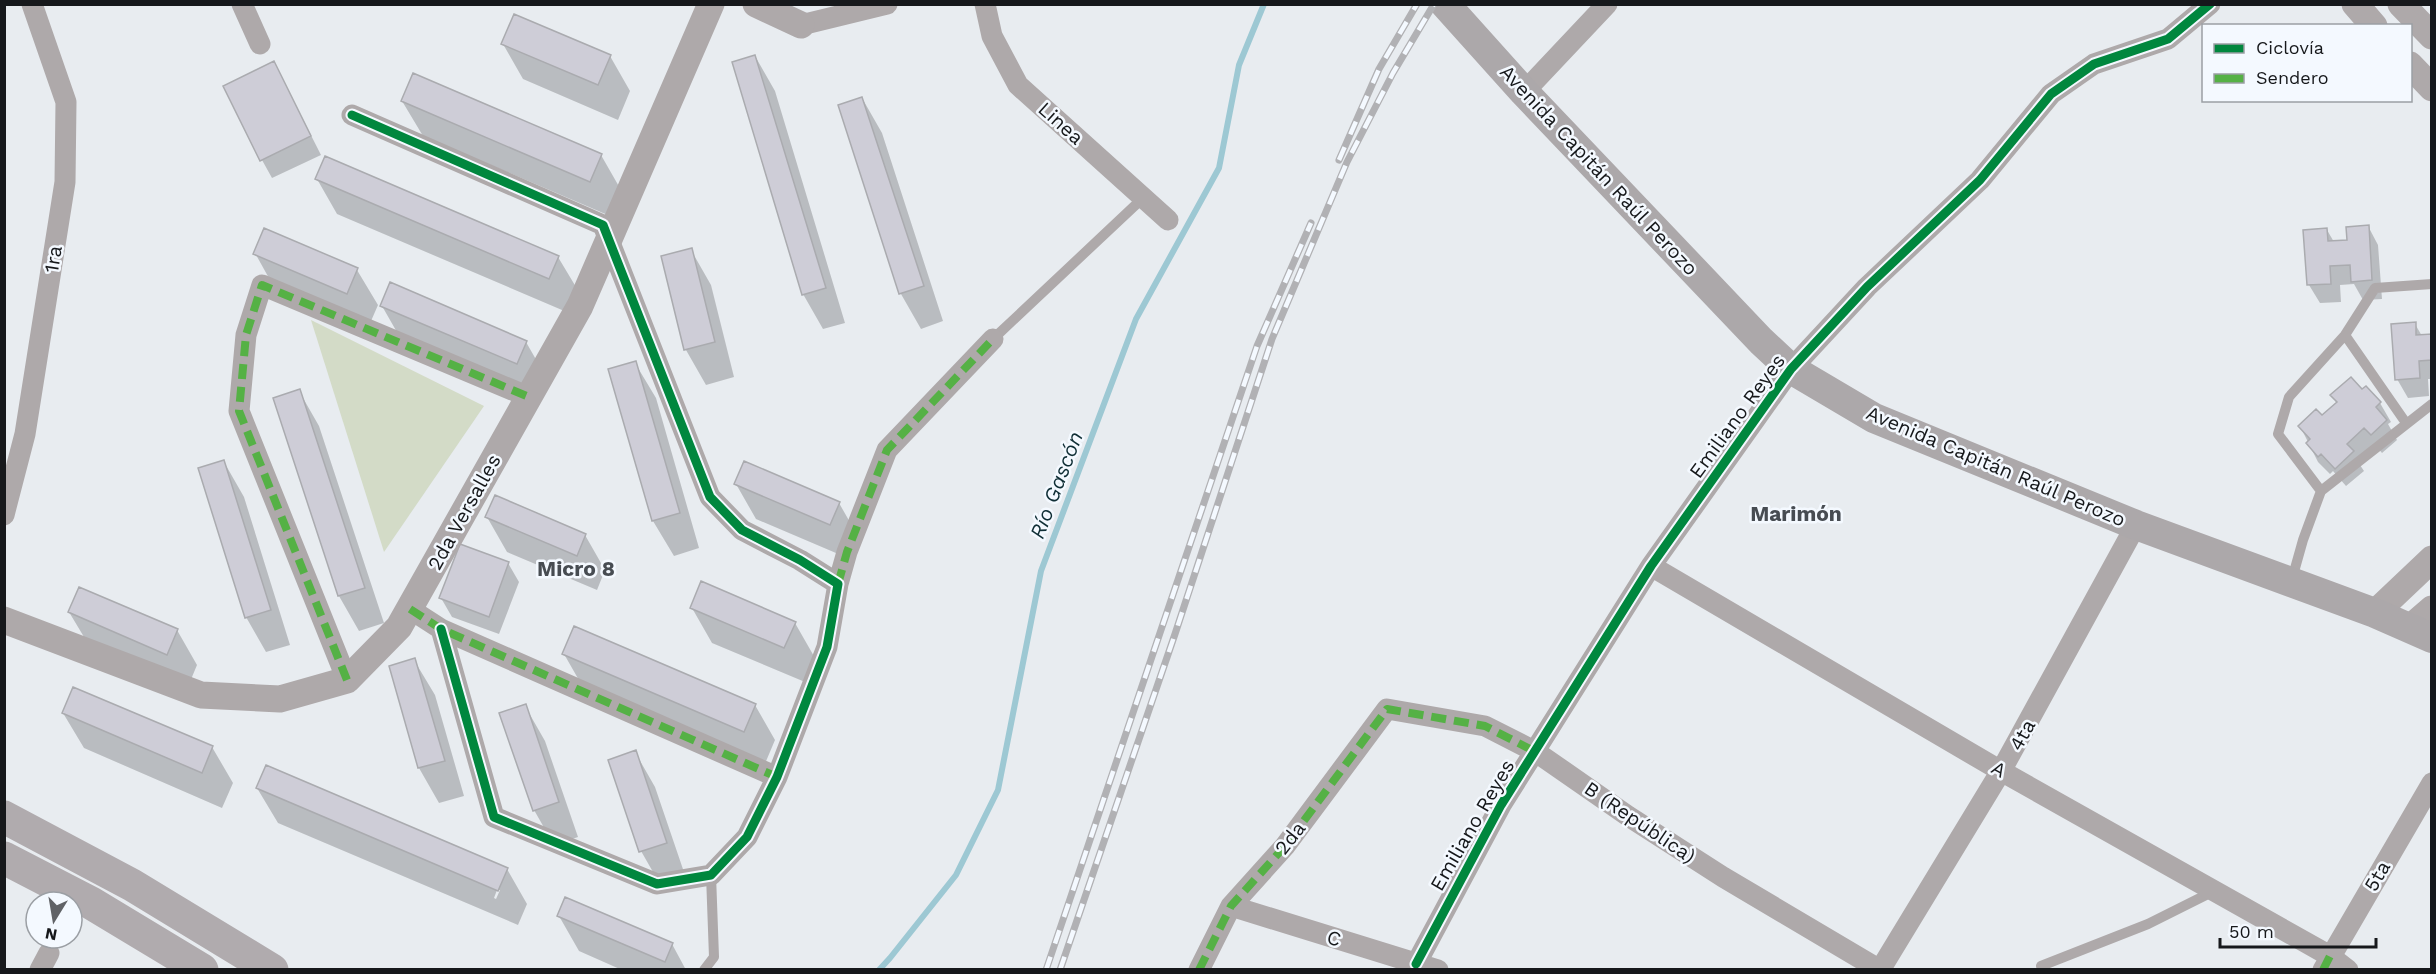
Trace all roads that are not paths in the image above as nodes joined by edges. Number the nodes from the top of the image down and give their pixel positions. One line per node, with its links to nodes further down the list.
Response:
1 (32, 4): 31 (street, 1ra)
2 (242, 4): 15 (street)
3 (711, 4): 22 (street, 2da Versalles)
4 (756, 4): 13 (street)
5 (887, 4): 13 (street)
6 (985, 4): 20 (street, Linea)
7 (1445, 4): 18 (main road, Avenida Capitán Raúl Perozo)
8 (1607, 4): 18 (street)
9 (2210, 4): 26 (street, Emiliano Reyes)
10 (2355, 4): 12 (street)
11 (2402, 4): 14 (street)
12 (2372, 24)
13 (801, 25)
14 (2432, 36)
15 (260, 44)
16 (2412, 67): 17 (street)
17 (2431, 85)
18 (1524, 92): 26 (main road, Avenida Capitán Raúl Perozo)
19 (352, 115): 22 (street)
20 (1144, 197): 21 (street, Linea); 25 (lane)
21 (1168, 220)
22 (609, 236): 27 (street, 2da Versalles); 36 (street)
23 (2432, 284): 24 (lane)
24 (2345, 335): 29 (lane); 30 (lane)
25 (993, 339): 36 (street)
26 (1791, 369): 32 (main road, Avenida Capitán Raúl Perozo); 34 (street, Emiliano Reyes)
27 (529, 397): 37 (street, 2da Versalles); 42 (street)
28 (2432, 404): 29 (lane)
29 (2406, 423): 30 (lane)
30 (2320, 490): 35 (lane)
31 (4, 515)
32 (2136, 525): 35 (main road, Avenida Capitán Raúl Perozo); 45 (street, 4ta)
33 (2432, 559): 38 (street)
34 (1651, 566): 44 (street, Emiliano Reyes); 45 (street, A)
35 (2291, 582): 38 (main road, Avenida Capitán Raúl Perozo)
36 (838, 584): 46 (street)
37 (410, 609): 41 (street); 42 (street, 2da Versalles)
38 (2375, 613): 40 (main road, Avenida Capitán Raúl Perozo)
39 (4, 620): 42 (street, 2da Versalles)
40 (2424, 625)
41 (441, 629): 46 (street); 50 (street)
42 (347, 680)
43 (1387, 709): 44 (street, B (República)); 52 (street, 2da)
44 (1536, 752): 53 (street, Emiliano Reyes); 61 (street, B (República))
45 (2001, 771): 51 (street, A); 61 (street, 4ta)
46 (777, 777): 50 (street)
47 (2432, 783): 54 (street, 5ta)
48 (4, 817): 57 (main road)
49 (4, 858): 56 (main road)
50 (711, 875): 58 (lane)
51 (2215, 891): 54 (street, A); 55 (lane)
52 (1231, 906): 53 (street, C); 59 (street, 2da)
53 (1416, 963): 60 (street, C)
54 (2327, 963): 62 (street, A)
55 (2041, 966)
56 (202, 969)
57 (273, 969)
58 (704, 969)
59 (1199, 969)
60 (1438, 969)
61 (1880, 969)
62 (2348, 969)

